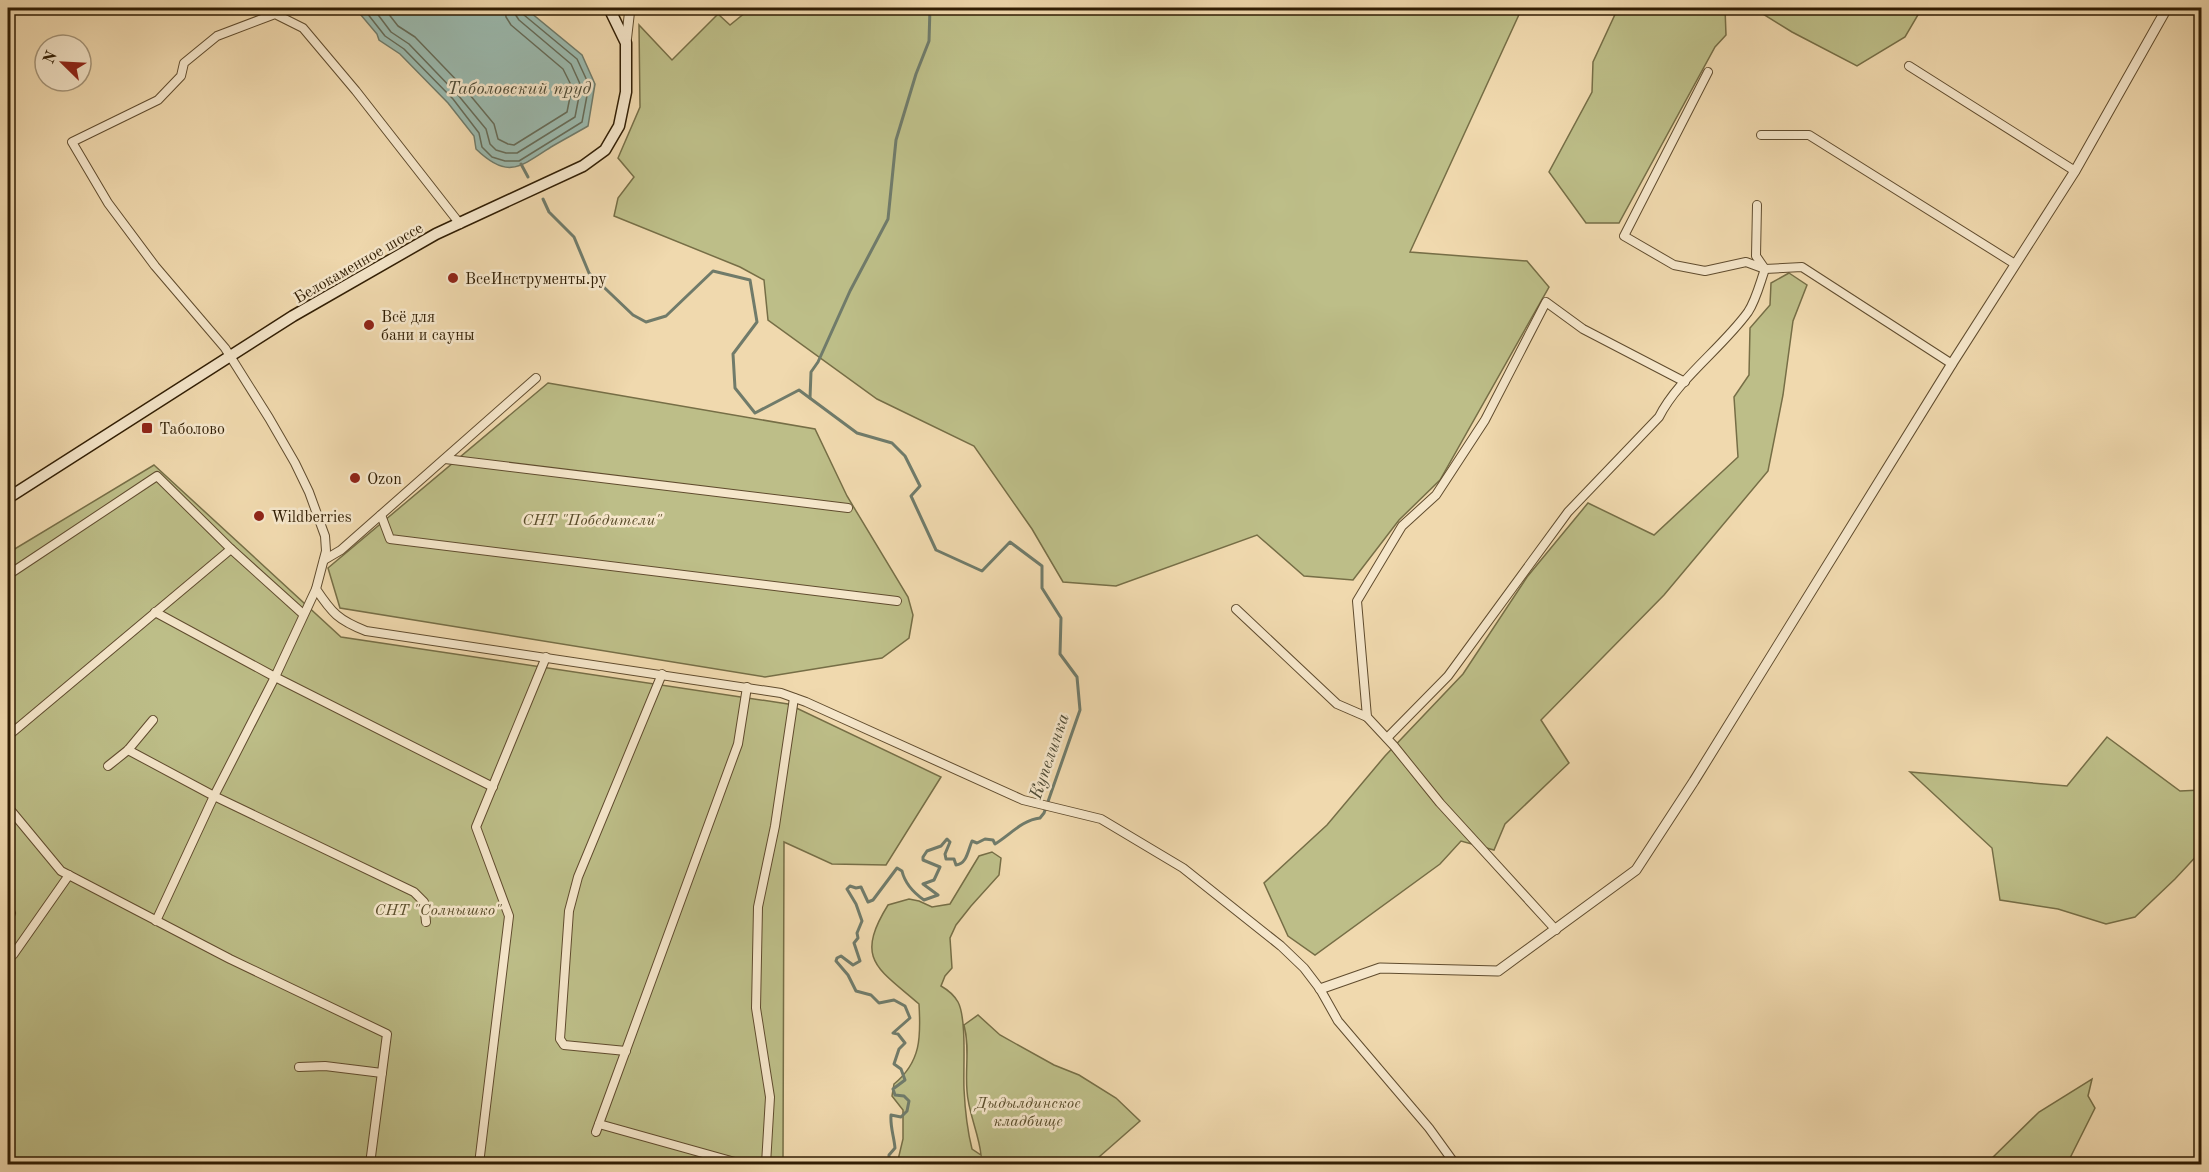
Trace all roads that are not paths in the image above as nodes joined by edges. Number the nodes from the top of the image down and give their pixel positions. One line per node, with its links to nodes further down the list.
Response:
1 (609, 8): 4 (main road, Белокаменное шоссе)
2 (630, 8): 4 (street)
3 (2167, 8): 8 (street)
4 (626, 43): 10 (main road, Белокаменное шоссе)
5 (1909, 66): 8 (street)
6 (1708, 72): 12 (street)
7 (1761, 135): 11 (street)
8 (2075, 171): 11 (street)
9 (1757, 205): 12 (street)
10 (460, 224): 13 (main road, Белокаменное шоссе); 13 (street)
11 (2015, 264): 14 (street)
12 (1766, 269): 14 (street); 16 (street)
13 (230, 356): 18 (main road, Белокаменное шоссе); 22 (street)
14 (1952, 364): 48 (street)
15 (536, 378): 17 (street)
16 (1685, 382): 34 (street); 37 (street)
17 (445, 459): 19 (street); 20 (street)
18 (8, 498)
19 (848, 508)
20 (381, 515): 22 (street); 25 (street)
21 (231, 549): 23 (street); 27 (street); 28 (street)
22 (324, 560): 24 (street)
23 (8, 575)
24 (315, 589): 28 (street); 29 (street)
25 (897, 601)
26 (1236, 609): 34 (street)
27 (155, 612): 31 (street); 36 (street)
28 (303, 614): 31 (street)
29 (546, 657): 30 (street); 40 (street)
30 (662, 674): 32 (street); 51 (street)
31 (274, 677): 40 (street); 41 (street)
32 (747, 687): 33 (street); 51 (street)
33 (794, 698): 50 (street); 57 (street)
34 (1367, 717): 37 (street)
35 (153, 720): 38 (street)
36 (8, 736)
37 (1387, 738): 48 (street)
38 (128, 750): 39 (street); 41 (street)
39 (108, 766)
40 (493, 787): 55 (street)
41 (214, 796): 46 (street); 47 (street)
42 (8, 807): 43 (street)
43 (69, 875): 46 (street); 49 (street)
44 (8, 908): 45 (street)
45 (8, 921)
46 (156, 921): 53 (street)
47 (426, 922)
48 (1556, 930): 50 (street)
49 (13, 955)
50 (1320, 989): 58 (street)
51 (626, 1051): 56 (street)
52 (299, 1067): 53 (street)
53 (382, 1072): 54 (street)
54 (370, 1164)
55 (479, 1164)
56 (742, 1164)
57 (766, 1164)
58 (1455, 1164)

